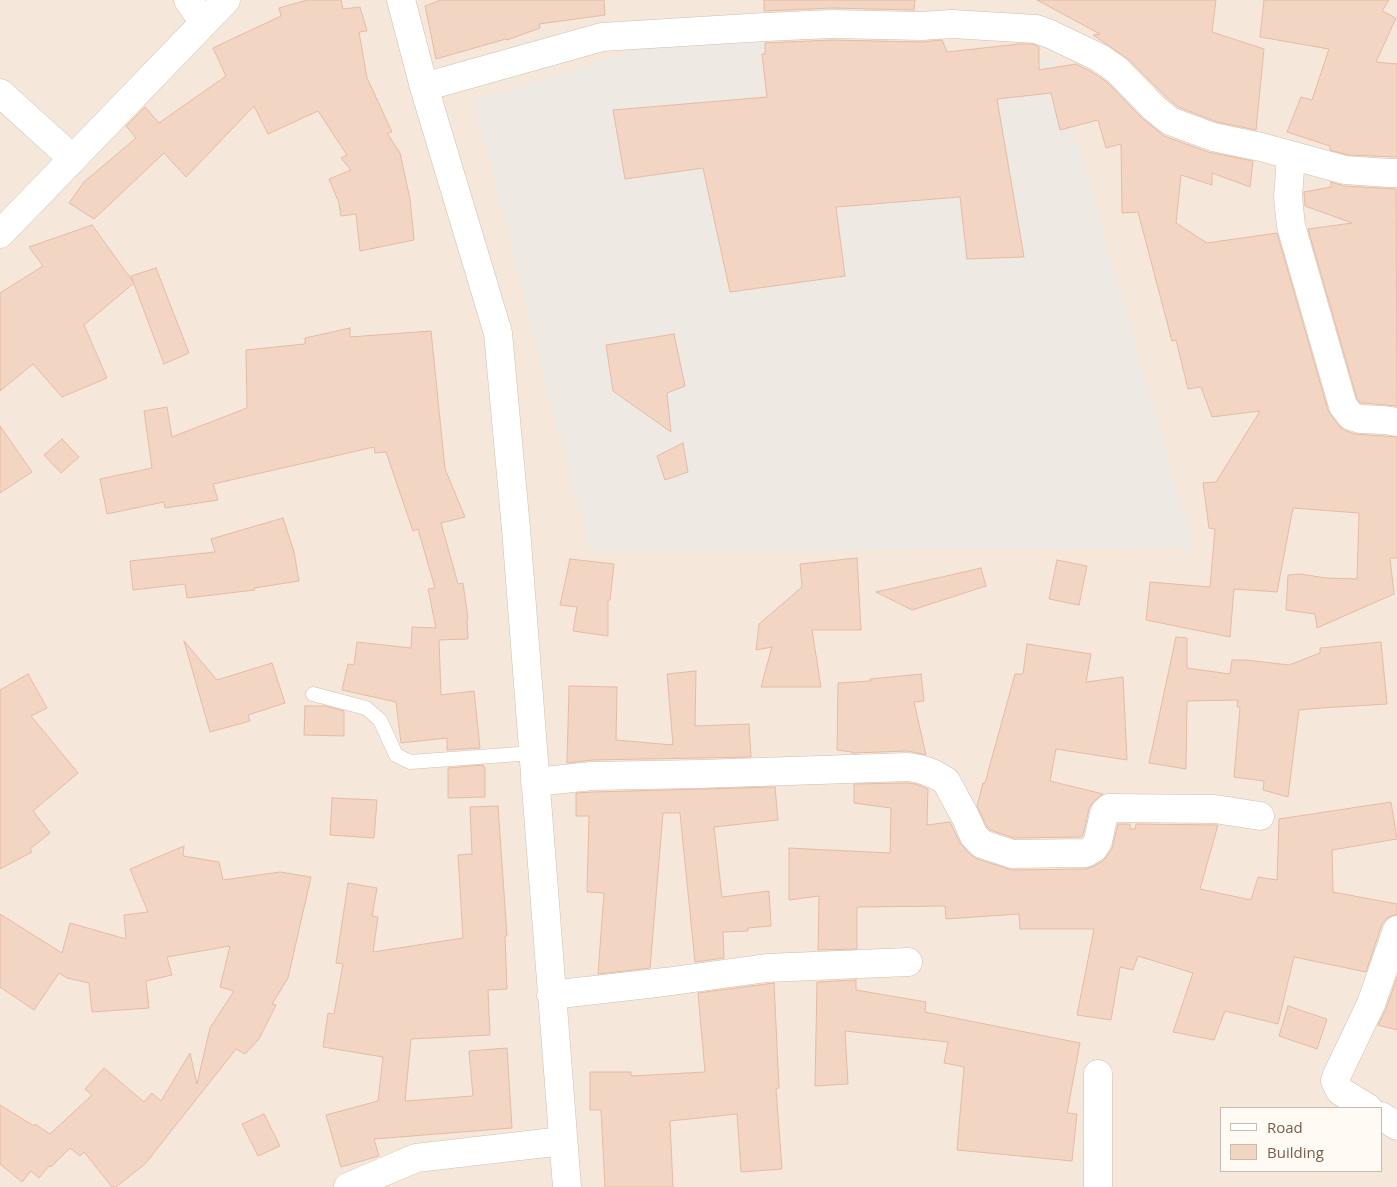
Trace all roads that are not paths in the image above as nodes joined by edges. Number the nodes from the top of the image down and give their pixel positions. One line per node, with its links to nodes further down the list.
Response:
1 (188, 0): 4 (street)
2 (226, 0): 4 (street)
3 (401, 0): 5 (street)
4 (204, 23): 8 (street)
5 (424, 87): 7 (street); 13 (street)
6 (0, 93): 8 (street)
7 (1291, 156): 9 (street); 11 (street)
8 (73, 158): 10 (street)
9 (1397, 173)
10 (0, 234)
11 (1397, 422)
12 (313, 694): 13 (lane)
13 (533, 754): 14 (street)
14 (535, 782): 15 (street); 18 (street)
15 (1260, 816)
16 (1397, 930): 20 (street)
17 (908, 962): 18 (street)
18 (551, 995): 23 (street)
19 (1098, 1074): 26 (street)
20 (1366, 1107)
21 (1382, 1117): 22 (street)
22 (1397, 1126)
23 (562, 1141): 24 (street); 25 (street)
24 (348, 1187)
25 (567, 1187)
26 (1098, 1187)

